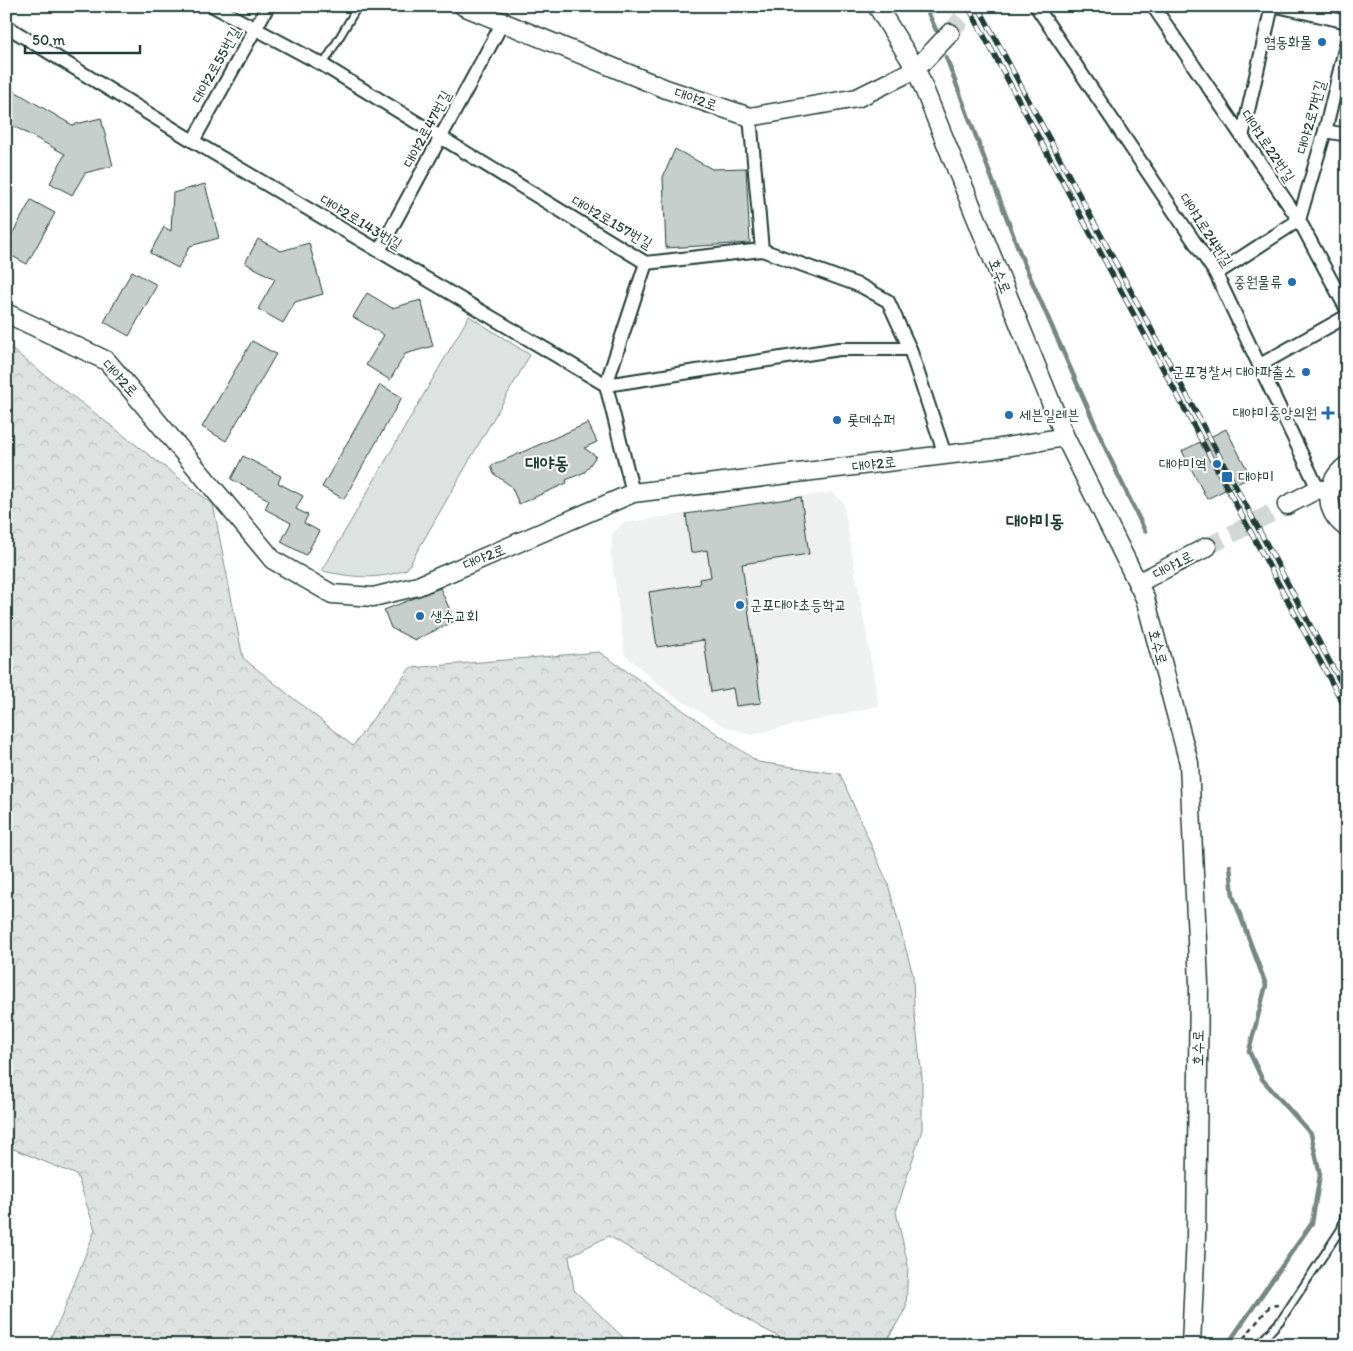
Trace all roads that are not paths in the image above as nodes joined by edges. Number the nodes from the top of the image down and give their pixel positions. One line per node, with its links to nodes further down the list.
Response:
1 (213, 6): 13 (street, 대야2로157번길)
2 (268, 6): 13 (street, 대야2로55번길)
3 (358, 6): 16 (lane)
4 (463, 6): 10 (street, 대야2로)
5 (877, 6): 17 (street, 호수로)
6 (1036, 6): 28 (street, 대야1로24번길)
7 (1153, 6): 22 (street, 대야1로22번길)
8 (1272, 6): 22 (street)
9 (1277, 6): 11 (street)
10 (503, 22): 18 (street, 대야2로); 21 (street, 대야2로47번길)
11 (1347, 22)
12 (6, 26): 23 (street, 대야2로143번길)
13 (254, 29): 16 (street, 대야2로157번길); 23 (street, 대야2로55번길)
14 (950, 33): 17 (street, 대야2로)
15 (1347, 41): 19 (street, 대야2로7번길)
16 (323, 65): 21 (street, 대야2로157번길)
17 (916, 69): 18 (street, 대야2로); 35 (street, 호수로)
18 (750, 117): 25 (street)
19 (1325, 130): 20 (street); 24 (street, 대야2로7번길)
20 (1347, 135)
21 (441, 137): 26 (street, 대야2로47번길); 27 (street, 대야2로157번길)
22 (1242, 137): 24 (street, 대야1로22번길)
23 (192, 141): 26 (street, 대야2로143번길)
24 (1299, 220): 28 (street); 29 (street, 대야1로22번길)
25 (762, 250): 27 (street, 대야2로157번길); 32 (street, 대야2로157번길)
26 (379, 251): 34 (street, 대야2로143번길)
27 (646, 263): 34 (street)
28 (1216, 274): 33 (street, 대야1로24번길)
29 (1347, 310)
30 (6, 312): 39 (street, 대야2로)
31 (1347, 316): 33 (street)
32 (910, 349): 34 (street); 36 (street, 대야2로157번길)
33 (1260, 365): 38 (street, 대야1로24번길)
34 (606, 385): 39 (street)
35 (1065, 437): 36 (street, 대야2로); 43 (street, 호수로)
36 (946, 455): 39 (street, 대야2로)
37 (1347, 465): 38 (street)
38 (1323, 491): 40 (street); 41 (street)
39 (632, 493)
40 (1287, 505)
41 (1347, 528)
42 (1207, 547): 43 (street, 대야1로)
43 (1138, 583): 45 (street, 호수로)
44 (1347, 1205): 46 (lane)
45 (1191, 1345)
46 (1258, 1345)

